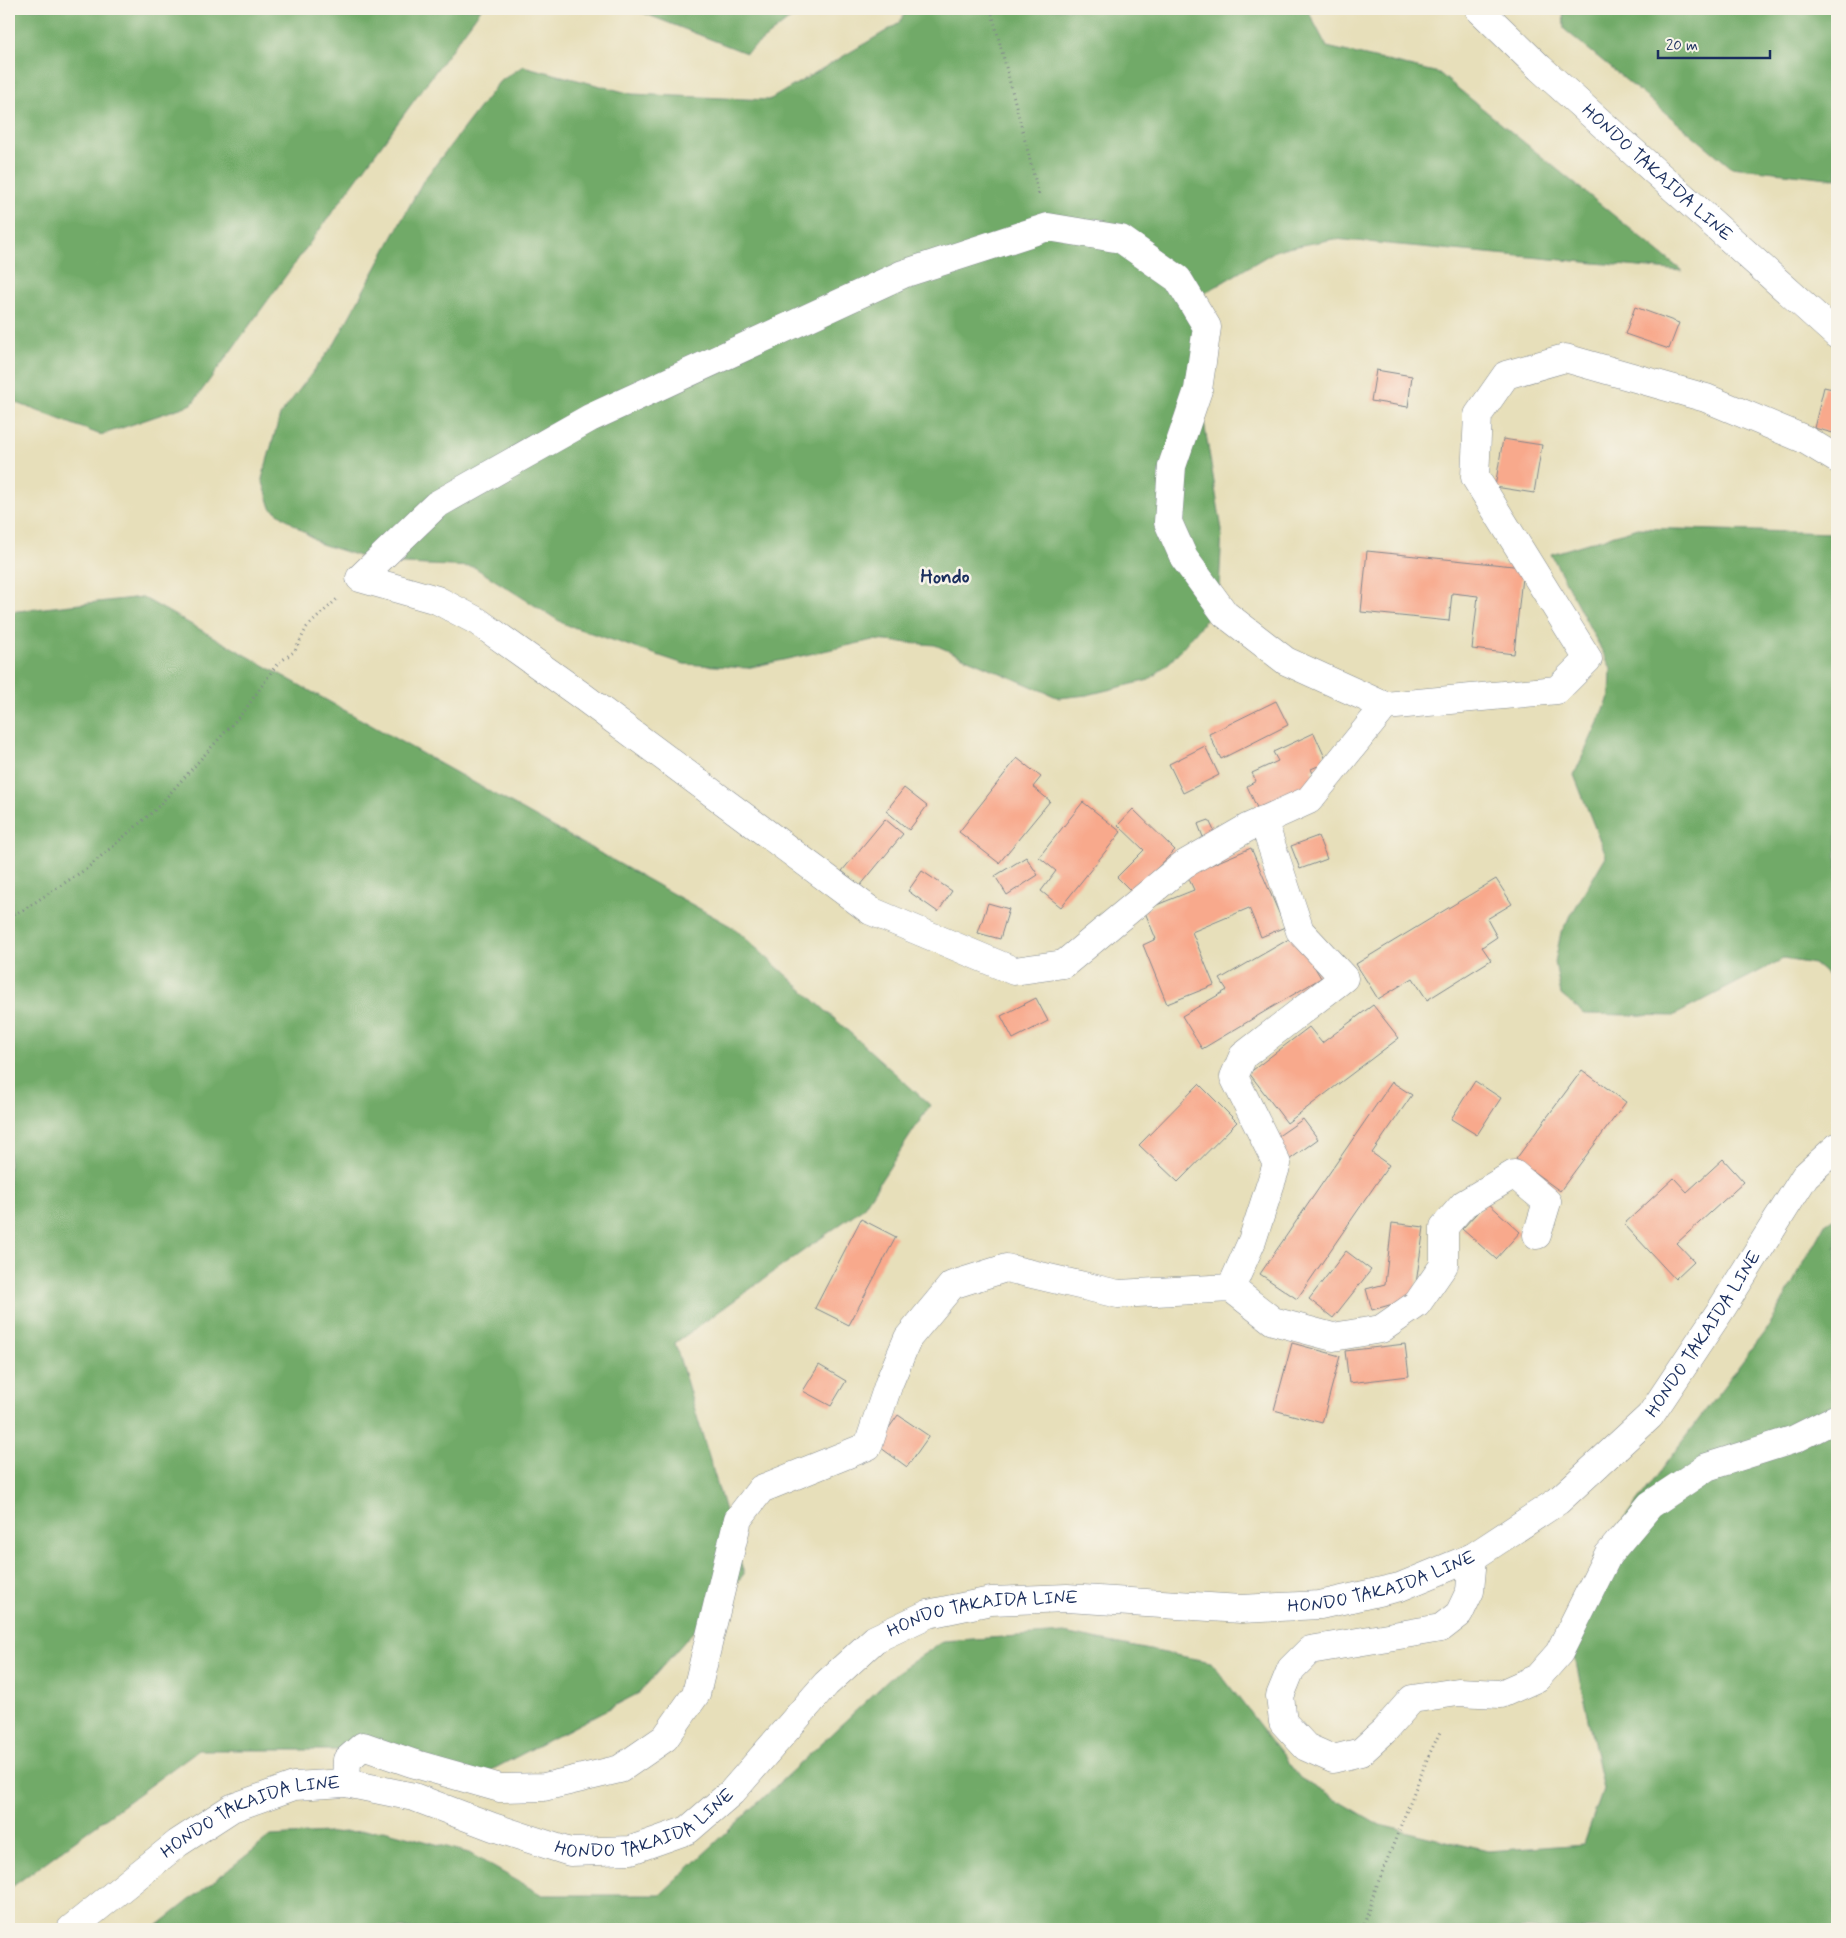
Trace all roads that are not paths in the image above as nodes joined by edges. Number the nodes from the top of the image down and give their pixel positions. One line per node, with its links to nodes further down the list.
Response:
1 (1479, 9): 2 (street, HONDO TAKAIDA LINE)
2 (1837, 335)
3 (1837, 459): 4 (street)
4 (1385, 706): 5 (street); 5 (street)
5 (1263, 820): 8 (street)
6 (1837, 1147): 10 (street, HONDO TAKAIDA LINE)
7 (1536, 1235): 8 (street)
8 (1231, 1288): 11 (street)
9 (1837, 1418): 10 (street)
10 (1473, 1556): 11 (street, HONDO TAKAIDA LINE)
11 (346, 1783): 12 (street, HONDO TAKAIDA LINE)
12 (71, 1929)

